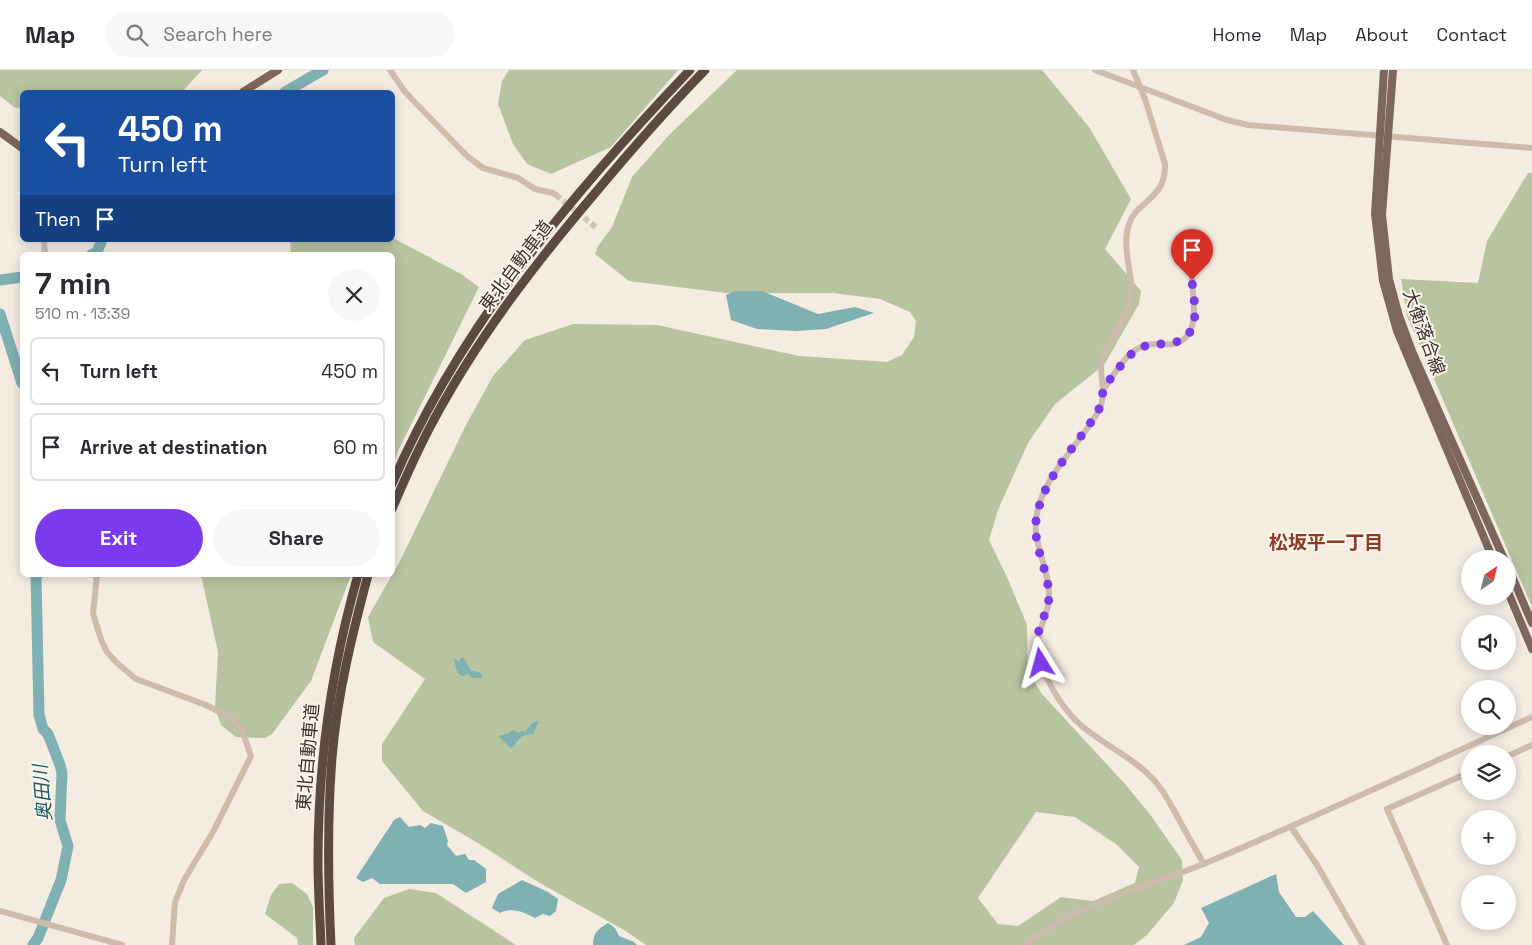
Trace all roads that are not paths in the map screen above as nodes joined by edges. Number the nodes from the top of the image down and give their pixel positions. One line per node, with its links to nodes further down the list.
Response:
1 (278, 70): 10 (main road)
2 (390, 70): 16 (street)
3 (690, 70): 19 (highway, 東北自動車道)
4 (704, 70): 20 (highway, 東北自動車道)
5 (1094, 70): 9 (street)
6 (1133, 70): 9 (street)
7 (1384, 70): 12 (main road, 大衡落合線)
8 (1393, 70): 13 (main road, 大衡落合線)
9 (1140, 88): 12 (street); 18 (street)
10 (246, 90)
11 (0, 132): 14 (main road)
12 (1379, 136): 13 (street); 21 (main road, 大衡落合線)
13 (1388, 137): 15 (street); 22 (main road, 大衡落合線)
14 (20, 147)
15 (1532, 148)
16 (556, 196)
17 (1192, 280): 18 (street)
18 (1104, 389): 35 (street)
19 (395, 478)
20 (395, 502)
21 (1489, 550)
22 (1500, 550)
23 (97, 577): 38 (street)
24 (357, 577): 39 (highway, 東北自動車道)
25 (368, 577): 40 (highway, 東北自動車道)
26 (1516, 586): 28 (main road)
27 (1513, 605): 29 (main road)
28 (1532, 623)
29 (1532, 649)
30 (1532, 717): 34 (street)
31 (1532, 745): 32 (street)
32 (1516, 752)
33 (1461, 776): 43 (street)
34 (1291, 827): 35 (street); 42 (street)
35 (1204, 864): 41 (street)
36 (0, 911): 37 (street)
37 (122, 945)
38 (172, 945)
39 (321, 945)
40 (332, 945)
41 (1024, 945)
42 (1363, 945)
43 (1447, 945)

